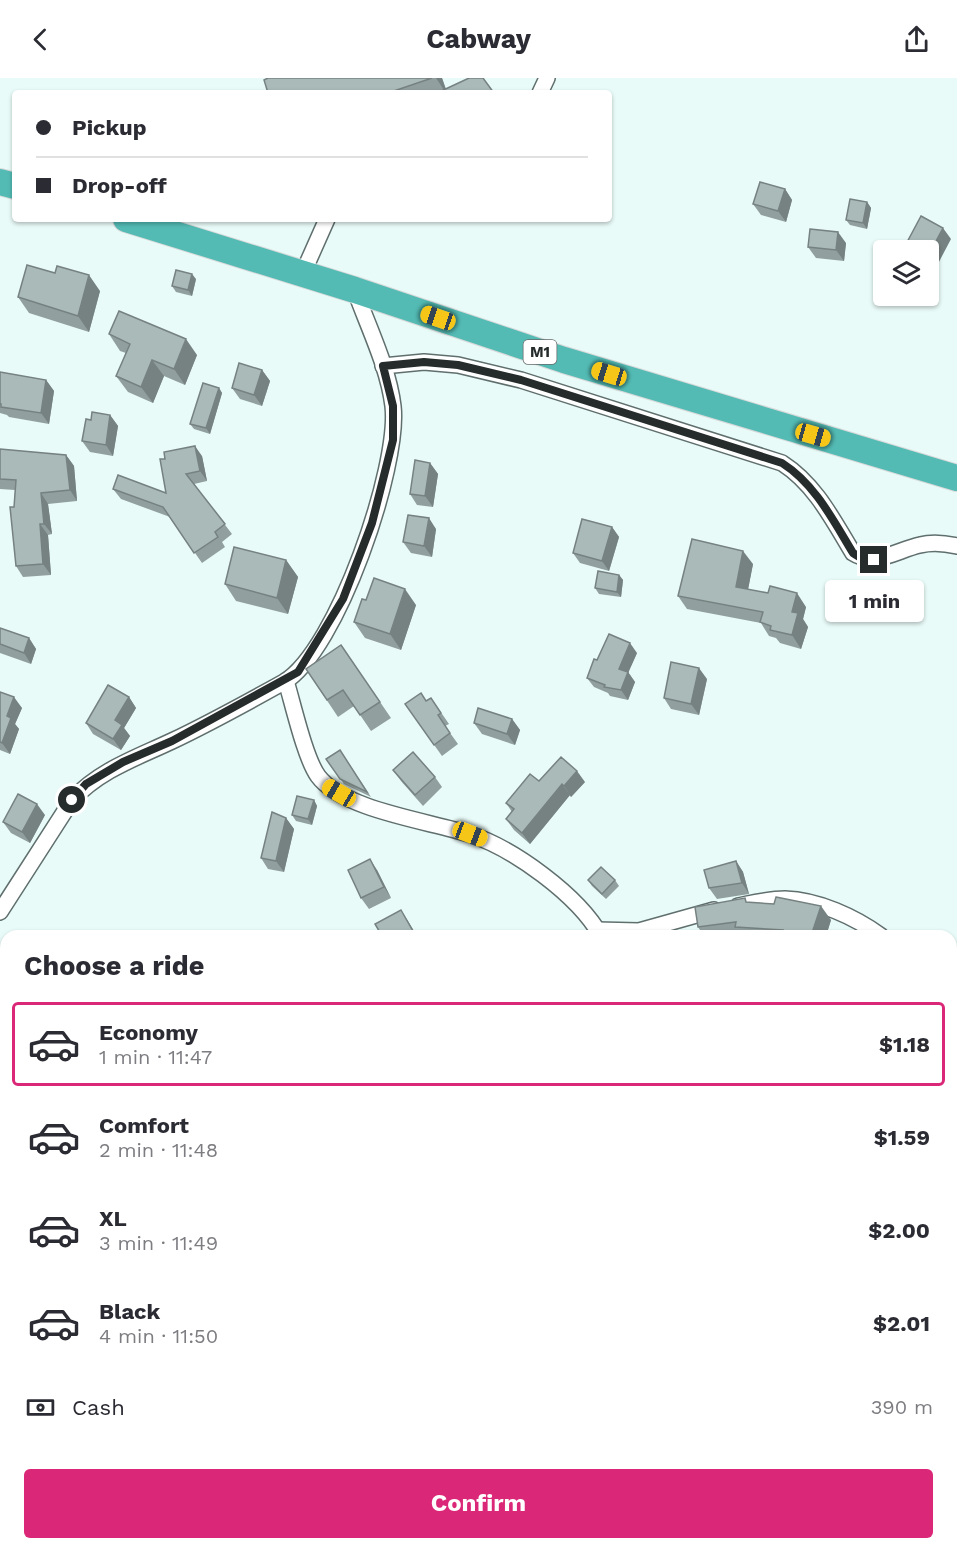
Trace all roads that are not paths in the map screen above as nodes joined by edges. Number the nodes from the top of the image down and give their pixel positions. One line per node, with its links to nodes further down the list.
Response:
1 (136, 222): 3 (highway, M1)
2 (326, 222): 3 (street)
3 (303, 273): 4 (highway, M1)
4 (355, 290): 5 (street); 6 (highway, M1)
5 (383, 366): 7 (street); 8 (street)
6 (957, 478)
7 (957, 546)
8 (286, 681): 9 (street); 10 (street)
9 (0, 912)
10 (596, 930)
11 (642, 930): 12 (street)
12 (873, 930)

